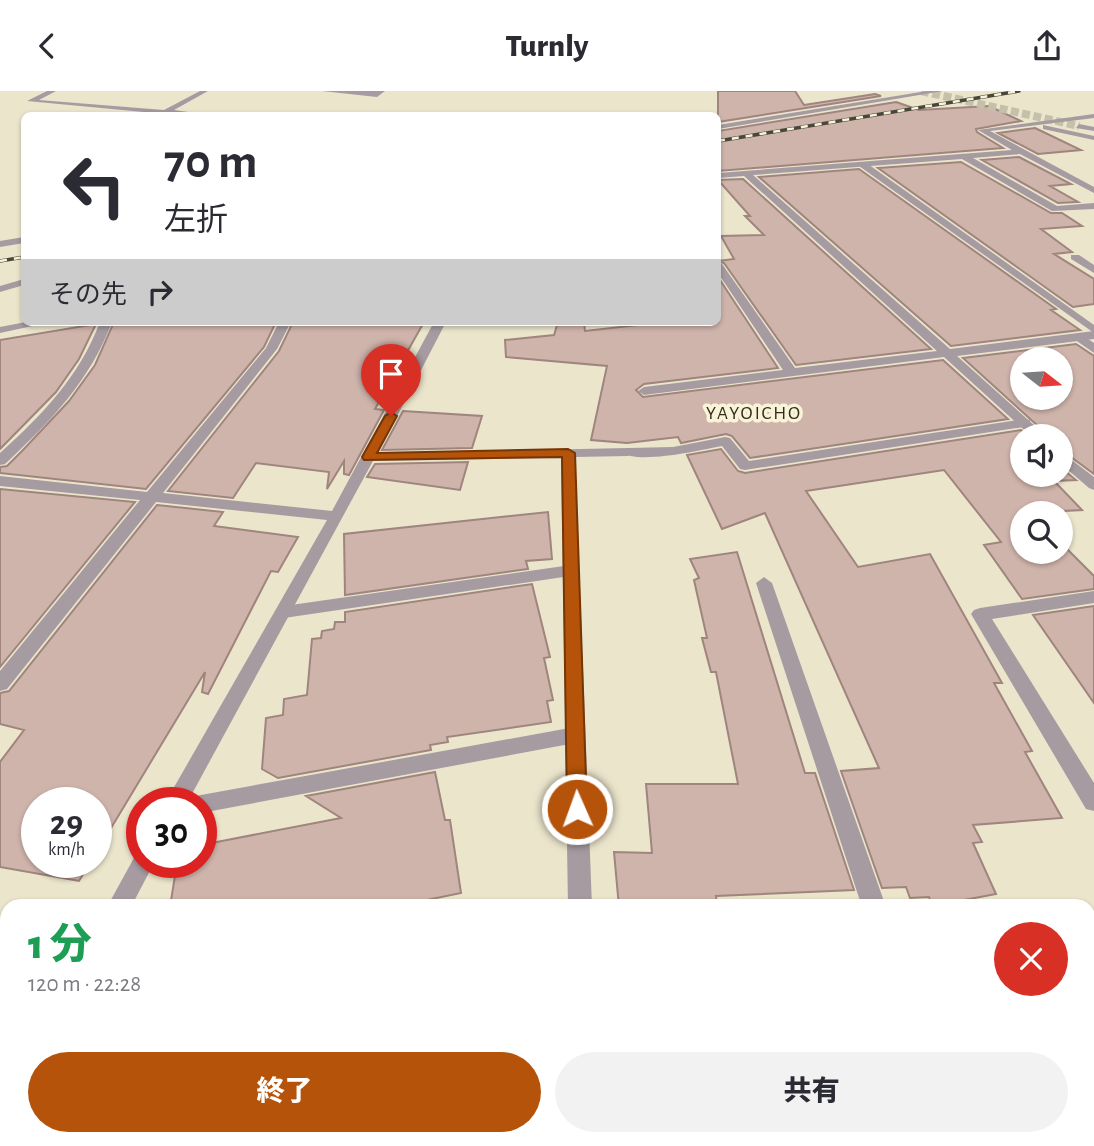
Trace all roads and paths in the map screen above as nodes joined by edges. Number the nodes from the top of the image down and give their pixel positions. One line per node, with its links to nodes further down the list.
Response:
1 (52, 91): 8 (street)
2 (205, 91): 8 (street)
3 (325, 91): 4 (street)
4 (382, 91)
5 (891, 91): 7 (street)
6 (940, 91): 7 (street)
7 (911, 96): 13 (street)
8 (164, 112)
9 (1094, 116): 10 (street)
10 (1076, 122): 11 (street); 12 (street); 14 (street)
11 (1094, 123)
12 (1031, 124): 15 (street); 16 (street)
13 (721, 127)
14 (1094, 129)
15 (1094, 138)
16 (1021, 152): 17 (street); 21 (street)
17 (965, 157): 18 (street); 22 (street)
18 (862, 164): 19 (street); 35 (street)
19 (746, 173): 20 (street); 38 (street)
20 (721, 175)
21 (1094, 190)
22 (1094, 206)
23 (21, 240): 24 (street)
24 (0, 244)
25 (1074, 257): 26 (street)
26 (1094, 269)
27 (721, 270): 39 (street)
28 (21, 283): 29 (street)
29 (0, 289)
30 (22, 326): 34 (street)
31 (105, 326): 44 (street)
32 (283, 326): 48 (street)
33 (438, 326): 43 (street)
34 (0, 330)
35 (1094, 333): 36 (street)
36 (1078, 337): 37 (street); 38 (street)
37 (1094, 349)
38 (946, 352): 39 (street); 41 (street)
39 (791, 372): 40 (street)
40 (644, 391)
41 (1025, 423): 42 (street)
42 (568, 453): 43 (street); 50 (street)
43 (368, 457): 49 (street)
44 (0, 461)
45 (1073, 466): 47 (street)
46 (0, 481): 48 (street)
47 (1094, 485)
48 (150, 496): 49 (street); 54 (street)
49 (337, 516): 53 (street)
50 (571, 571): 53 (street); 55 (street)
51 (764, 583): 62 (street)
52 (1094, 597): 58 (street)
53 (284, 612): 56 (street)
54 (0, 684)
55 (575, 736): 57 (street); 61 (street)
56 (185, 787)
57 (217, 801)
58 (1094, 801)
59 (134, 878): 60 (street)
60 (123, 899)
61 (580, 899)
62 (871, 899)

